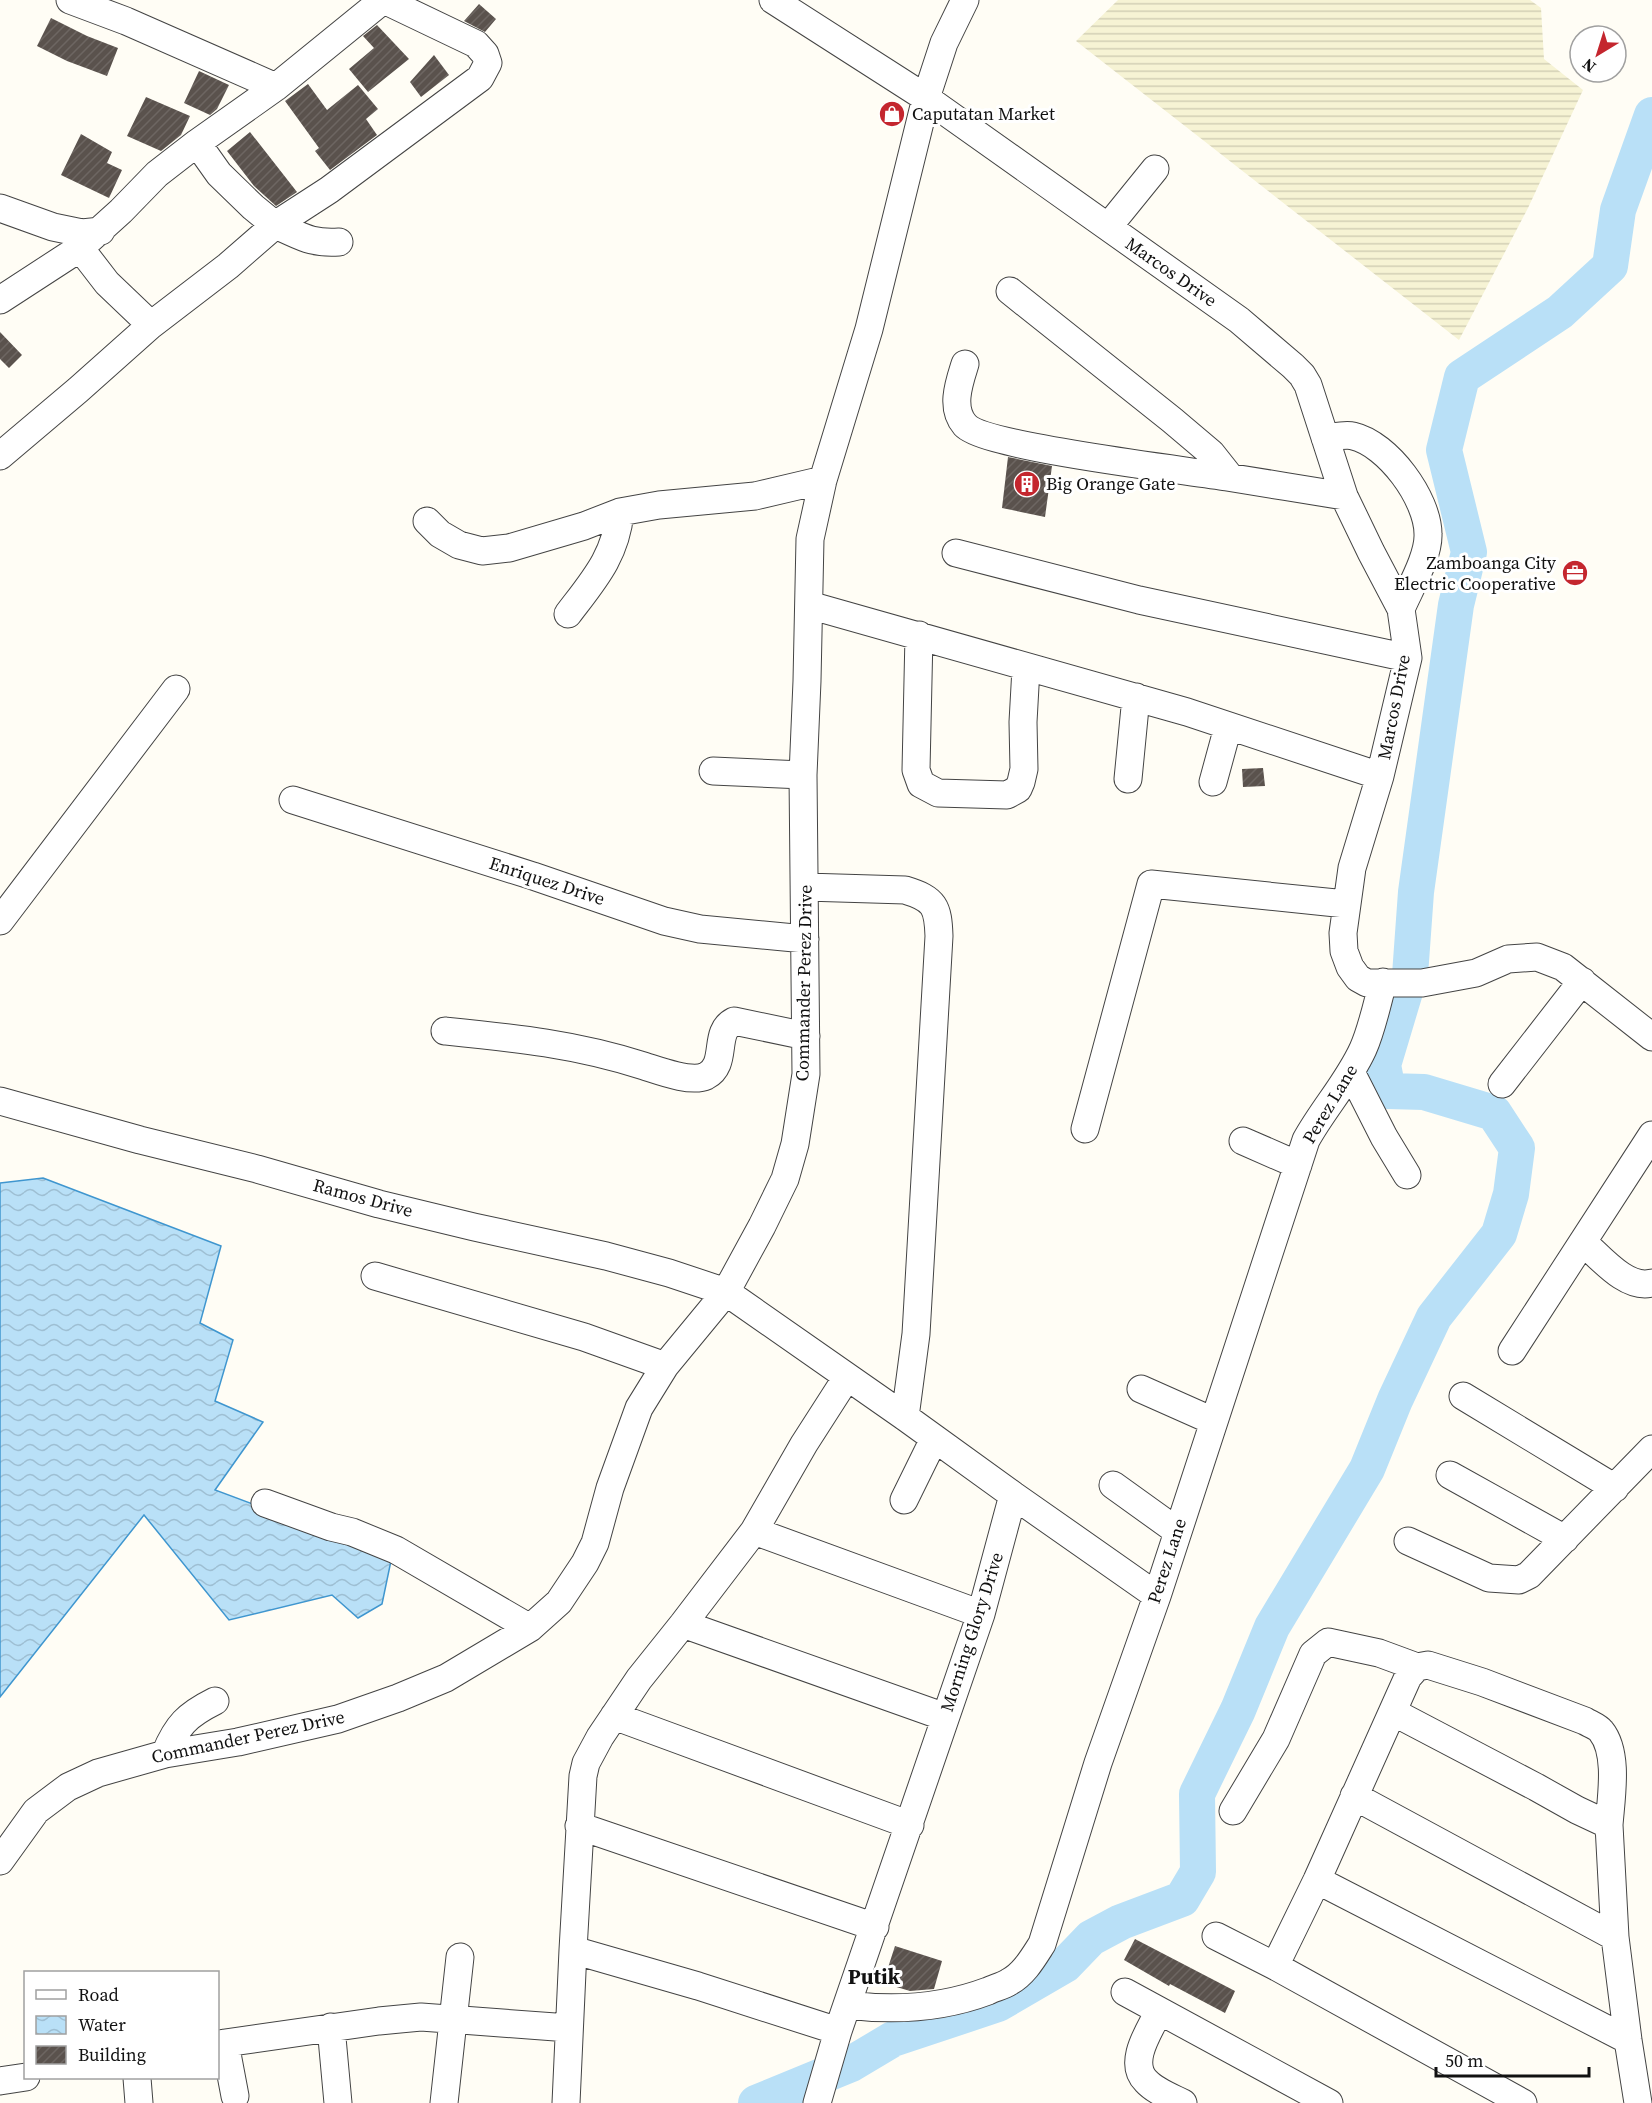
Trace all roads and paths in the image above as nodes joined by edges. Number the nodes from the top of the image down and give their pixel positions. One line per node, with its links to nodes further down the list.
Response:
1 (70, 0): 5 (street)
2 (384, 0): 5 (street); 10 (street)
3 (965, 0): 6 (street, Commander Perez Drive)
4 (786, 4): 6 (street, Marcos Drive)
5 (276, 87): 7 (street)
6 (926, 98): 11 (street, Marcos Drive); 21 (street, Commander Perez Drive)
7 (197, 143): 10 (street); 12 (street)
8 (1155, 169): 11 (street)
9 (0, 208): 12 (street)
10 (274, 225): 13 (street); 16 (street)
11 (1108, 227): 18 (street, Marcos Drive)
12 (90, 239): 15 (street); 16 (street)
13 (339, 242)
14 (1010, 291): 20 (street)
15 (0, 300)
16 (151, 325): 19 (street)
17 (965, 364): 20 (street)
18 (1325, 438): 22 (street, Marcos Drive); 27 (street)
19 (0, 456)
20 (1230, 477): 22 (street)
21 (823, 480): 23 (street); 26 (street, Commander Perez Drive)
22 (1344, 496): 27 (street, Marcos Drive)
23 (620, 512): 24 (street); 28 (street)
24 (427, 521)
25 (956, 553): 30 (street)
26 (809, 605): 29 (street); 36 (street, Commander Perez Drive)
27 (1401, 609): 30 (street, Marcos Drive)
28 (568, 615)
29 (919, 635): 31 (street); 31 (street)
30 (1408, 658): 37 (street, Marcos Drive)
31 (1026, 668): 33 (street)
32 (176, 689): 43 (street)
33 (1136, 697): 34 (street); 38 (street)
34 (1228, 727): 37 (street); 39 (street)
35 (713, 771): 36 (street)
36 (803, 775): 41 (street, Commander Perez Drive)
37 (1380, 776): 42 (street, Marcos Drive)
38 (1128, 779)
39 (1213, 783)
40 (293, 800): 44 (street, Enriquez Drive)
41 (806, 887): 44 (street, Commander Perez Drive); 67 (street)
42 (1346, 904): 46 (street, Marcos Drive); 53 (street)
43 (0, 921)
44 (805, 939): 48 (street, Commander Perez Drive)
45 (1582, 981): 46 (street, Marcos Drive); 49 (street, Marcos Drive); 51 (street)
46 (1388, 982): 50 (street, Perez Lane)
47 (445, 1031): 48 (street)
48 (806, 1036): 61 (street, Commander Perez Drive)
49 (1652, 1037)
50 (1351, 1072): 56 (street, Perez Lane); 57 (street)
51 (1502, 1084)
52 (0, 1101): 61 (street, Ramos Drive)
53 (1085, 1129)
54 (1652, 1135): 58 (street)
55 (1243, 1141): 56 (street)
56 (1298, 1165): 68 (street, Perez Lane)
57 (1407, 1175)
58 (1583, 1242): 60 (street); 62 (street)
59 (375, 1276): 63 (street)
60 (1652, 1283)
61 (726, 1292): 63 (street, Commander Perez Drive); 64 (street)
62 (1512, 1351)
63 (665, 1365): 84 (street, Commander Perez Drive)
64 (847, 1377): 67 (street); 77 (street)
65 (1141, 1389): 68 (street)
66 (1463, 1396): 73 (street)
67 (905, 1417): 69 (street)
68 (1213, 1421): 78 (street, Perez Lane)
69 (934, 1438): 74 (street); 75 (street)
70 (1652, 1449): 73 (street)
71 (1450, 1475): 79 (street)
72 (1113, 1485): 78 (street)
73 (1615, 1488): 79 (street)
74 (1013, 1495): 81 (street); 82 (street, Morning Glory Drive)
75 (904, 1500)
76 (264, 1503): 84 (street)
77 (754, 1531): 82 (street); 83 (street)
78 (1177, 1531): 81 (street, Perez Lane)
79 (1565, 1539): 80 (street)
80 (1408, 1541)
81 (1157, 1596): 105 (street, Perez Lane)
82 (981, 1614): 89 (street, Morning Glory Drive)
83 (683, 1624): 88 (street); 89 (street)
84 (531, 1628): 90 (street, Commander Perez Drive)
85 (1417, 1667): 87 (street); 92 (street); 94 (street)
86 (215, 1701): 90 (street)
87 (1393, 1712): 91 (street); 94 (street)
88 (614, 1716): 93 (street); 95 (street)
89 (945, 1717): 93 (street, Morning Glory Drive)
90 (165, 1754): 96 (street, Commander Perez Drive)
91 (1354, 1796): 97 (street); 100 (street)
92 (1233, 1811)
93 (910, 1825): 98 (street, Morning Glory Drive)
94 (1609, 1825): 100 (street)
95 (579, 1826): 98 (street); 101 (street)
96 (0, 1861)
97 (1317, 1880): 103 (street); 111 (street)
98 (875, 1927): 105 (street, Morning Glory Drive)
99 (1216, 1936): 103 (street)
100 (1615, 1937): 111 (street)
101 (573, 1950): 109 (street); 110 (street)
102 (460, 1957): 107 (street)
103 (1275, 1966): 124 (street)
104 (1125, 1992): 106 (street)
105 (847, 2005): 110 (street, Morning Glory Drive)
106 (1159, 2011): 122 (street); 123 (street)
107 (452, 2019): 108 (street); 109 (street); 120 (street)
108 (331, 2027): 112 (street); 119 (street)
109 (569, 2028): 121 (street)
110 (838, 2031): 117 (street, Morning Glory Drive)
111 (1628, 2040): 125 (street)
112 (221, 2043): 116 (street)
113 (24, 2077): 115 (street)
114 (137, 2079): 118 (street)
115 (0, 2081)
116 (235, 2096)
117 (819, 2098)
118 (139, 2103)
119 (338, 2103)
120 (444, 2103)
121 (566, 2103)
122 (1183, 2103)
123 (1329, 2103)
124 (1523, 2103)
125 (1638, 2103)

